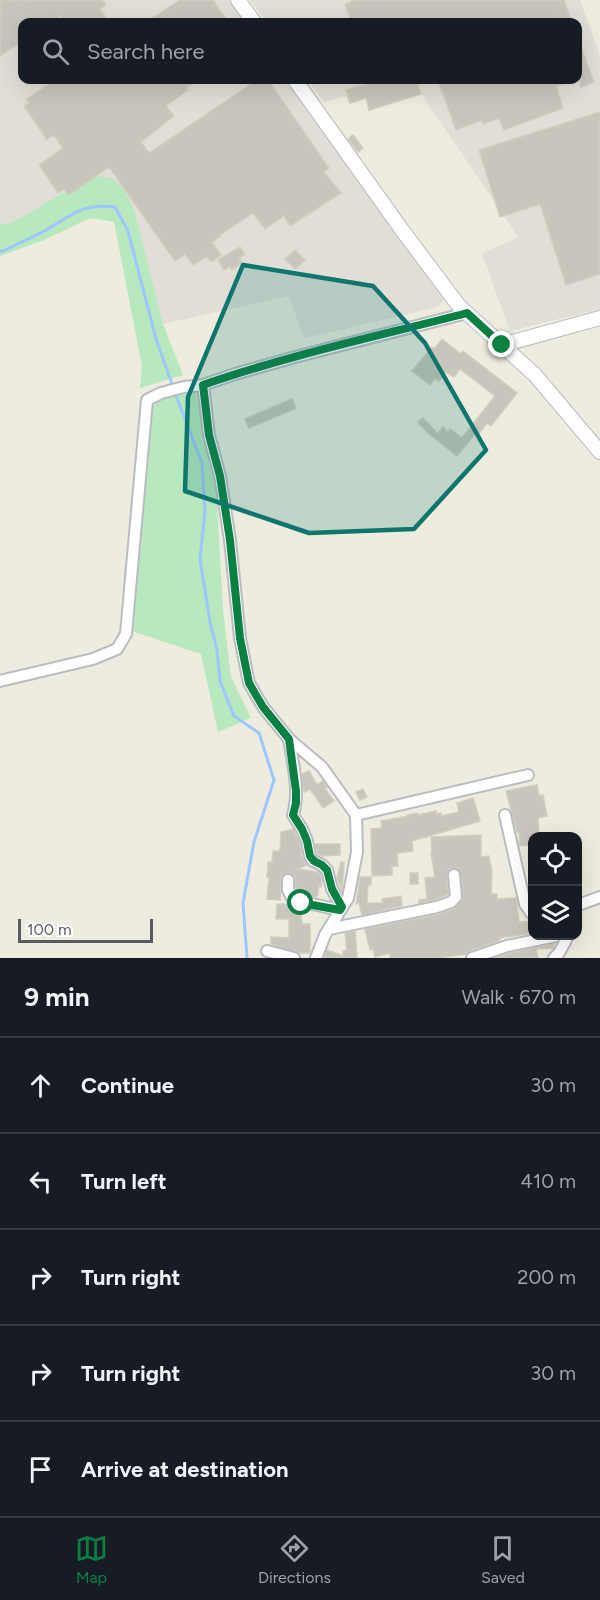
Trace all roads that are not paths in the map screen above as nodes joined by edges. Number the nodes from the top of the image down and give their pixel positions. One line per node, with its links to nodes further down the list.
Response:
1 (238, 0): 2 (street)
2 (251, 18)
3 (298, 84): 4 (street)
4 (467, 313): 6 (street); 7 (street)
5 (600, 318): 6 (street)
6 (502, 345): 8 (street)
7 (203, 385): 9 (street); 10 (street)
8 (600, 452)
9 (0, 681)
10 (289, 739): 12 (street); 19 (street)
11 (528, 776): 12 (street)
12 (356, 815): 19 (street)
13 (505, 815): 18 (street)
14 (454, 875): 20 (street)
15 (288, 880): 19 (street)
16 (600, 897): 17 (street)
17 (582, 904)
18 (528, 908)
19 (341, 909): 20 (street)
20 (328, 929): 25 (street)
21 (536, 940): 26 (street)
22 (564, 941): 27 (street); 28 (street)
23 (267, 951): 24 (street)
24 (294, 958)
25 (316, 958)
26 (472, 958)
27 (554, 958)
28 (569, 958)

